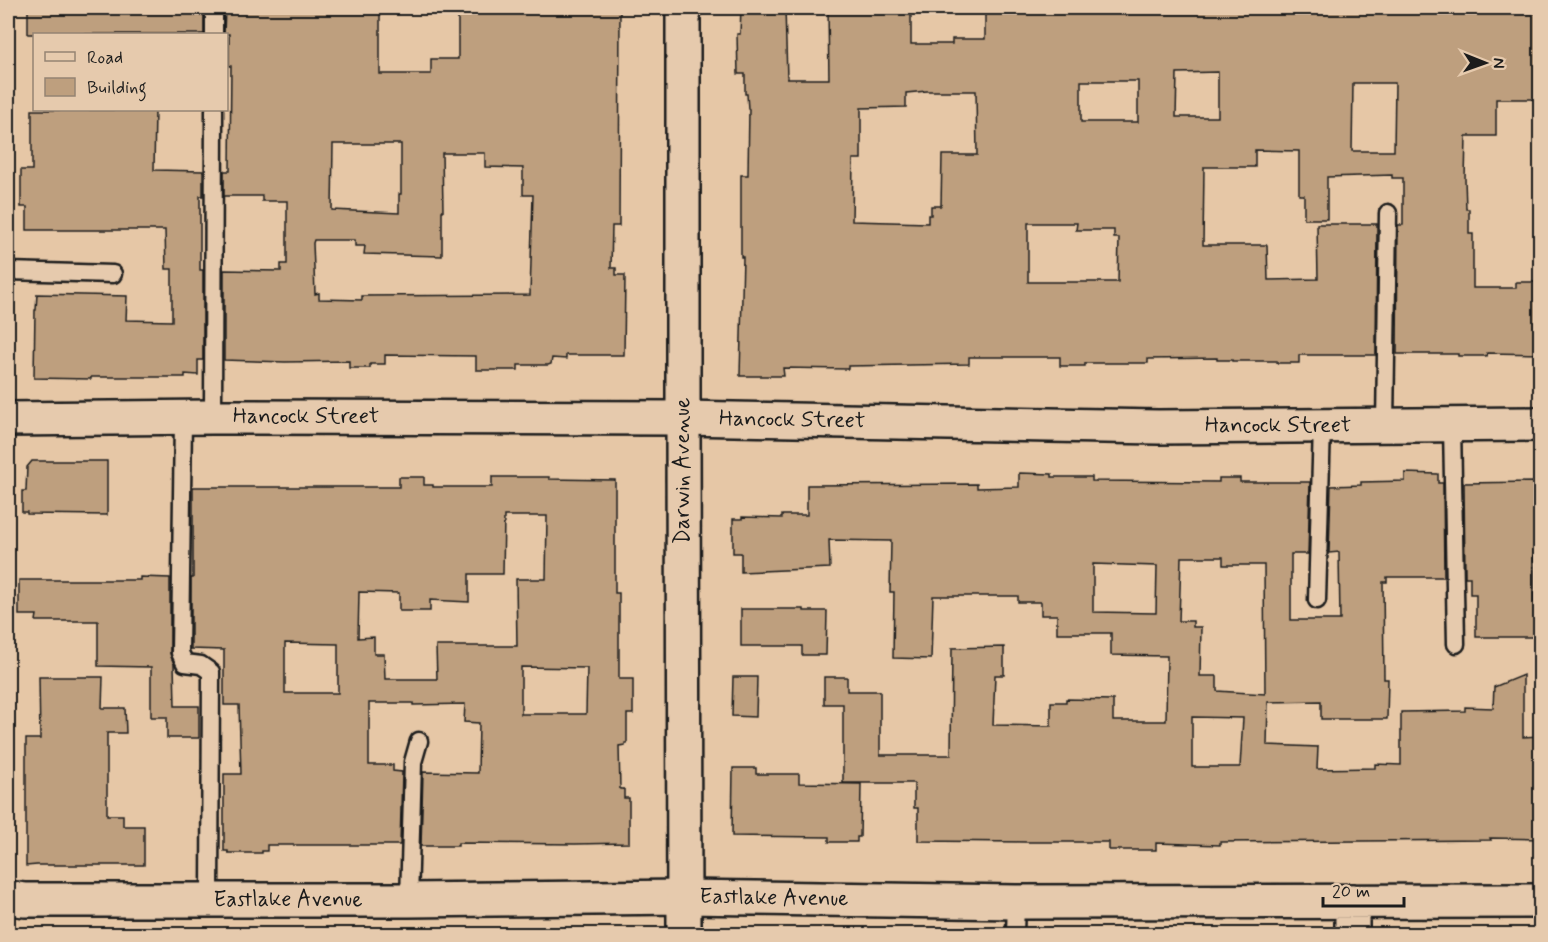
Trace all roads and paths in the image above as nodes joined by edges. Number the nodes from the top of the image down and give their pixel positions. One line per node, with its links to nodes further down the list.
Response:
1 (214, 8): 3 (lane)
2 (683, 8): 9 (street, Darwin Avenue)
3 (214, 33)
4 (214, 111): 8 (lane)
5 (1388, 213): 14 (lane)
6 (8, 271): 7 (lane)
7 (113, 274)
8 (198, 417): 9 (street, Hancock Street); 10 (street, Hancock Street); 20 (lane)
9 (683, 418): 13 (street, Hancock Street); 19 (street, Darwin Avenue)
10 (8, 419)
11 (1540, 424): 12 (street, Hancock Street)
12 (1452, 425): 14 (street, Hancock Street); 16 (lane)
13 (1323, 426): 14 (street, Hancock Street); 15 (lane)
14 (1385, 426)
15 (1317, 600)
16 (1456, 644)
17 (419, 741): 21 (lane)
18 (8, 897): 20 (street, Eastlake Avenue)
19 (685, 897): 21 (street, Eastlake Avenue); 24 (street, Eastlake Avenue); 25 (street, Darwin Avenue)
20 (210, 900): 21 (street, Eastlake Avenue)
21 (409, 900)
22 (1540, 900): 23 (street, Eastlake Avenue)
23 (1352, 901): 24 (street, Eastlake Avenue); 27 (street)
24 (1016, 902): 26 (lane)
25 (684, 934)
26 (1016, 934)
27 (1352, 934)

